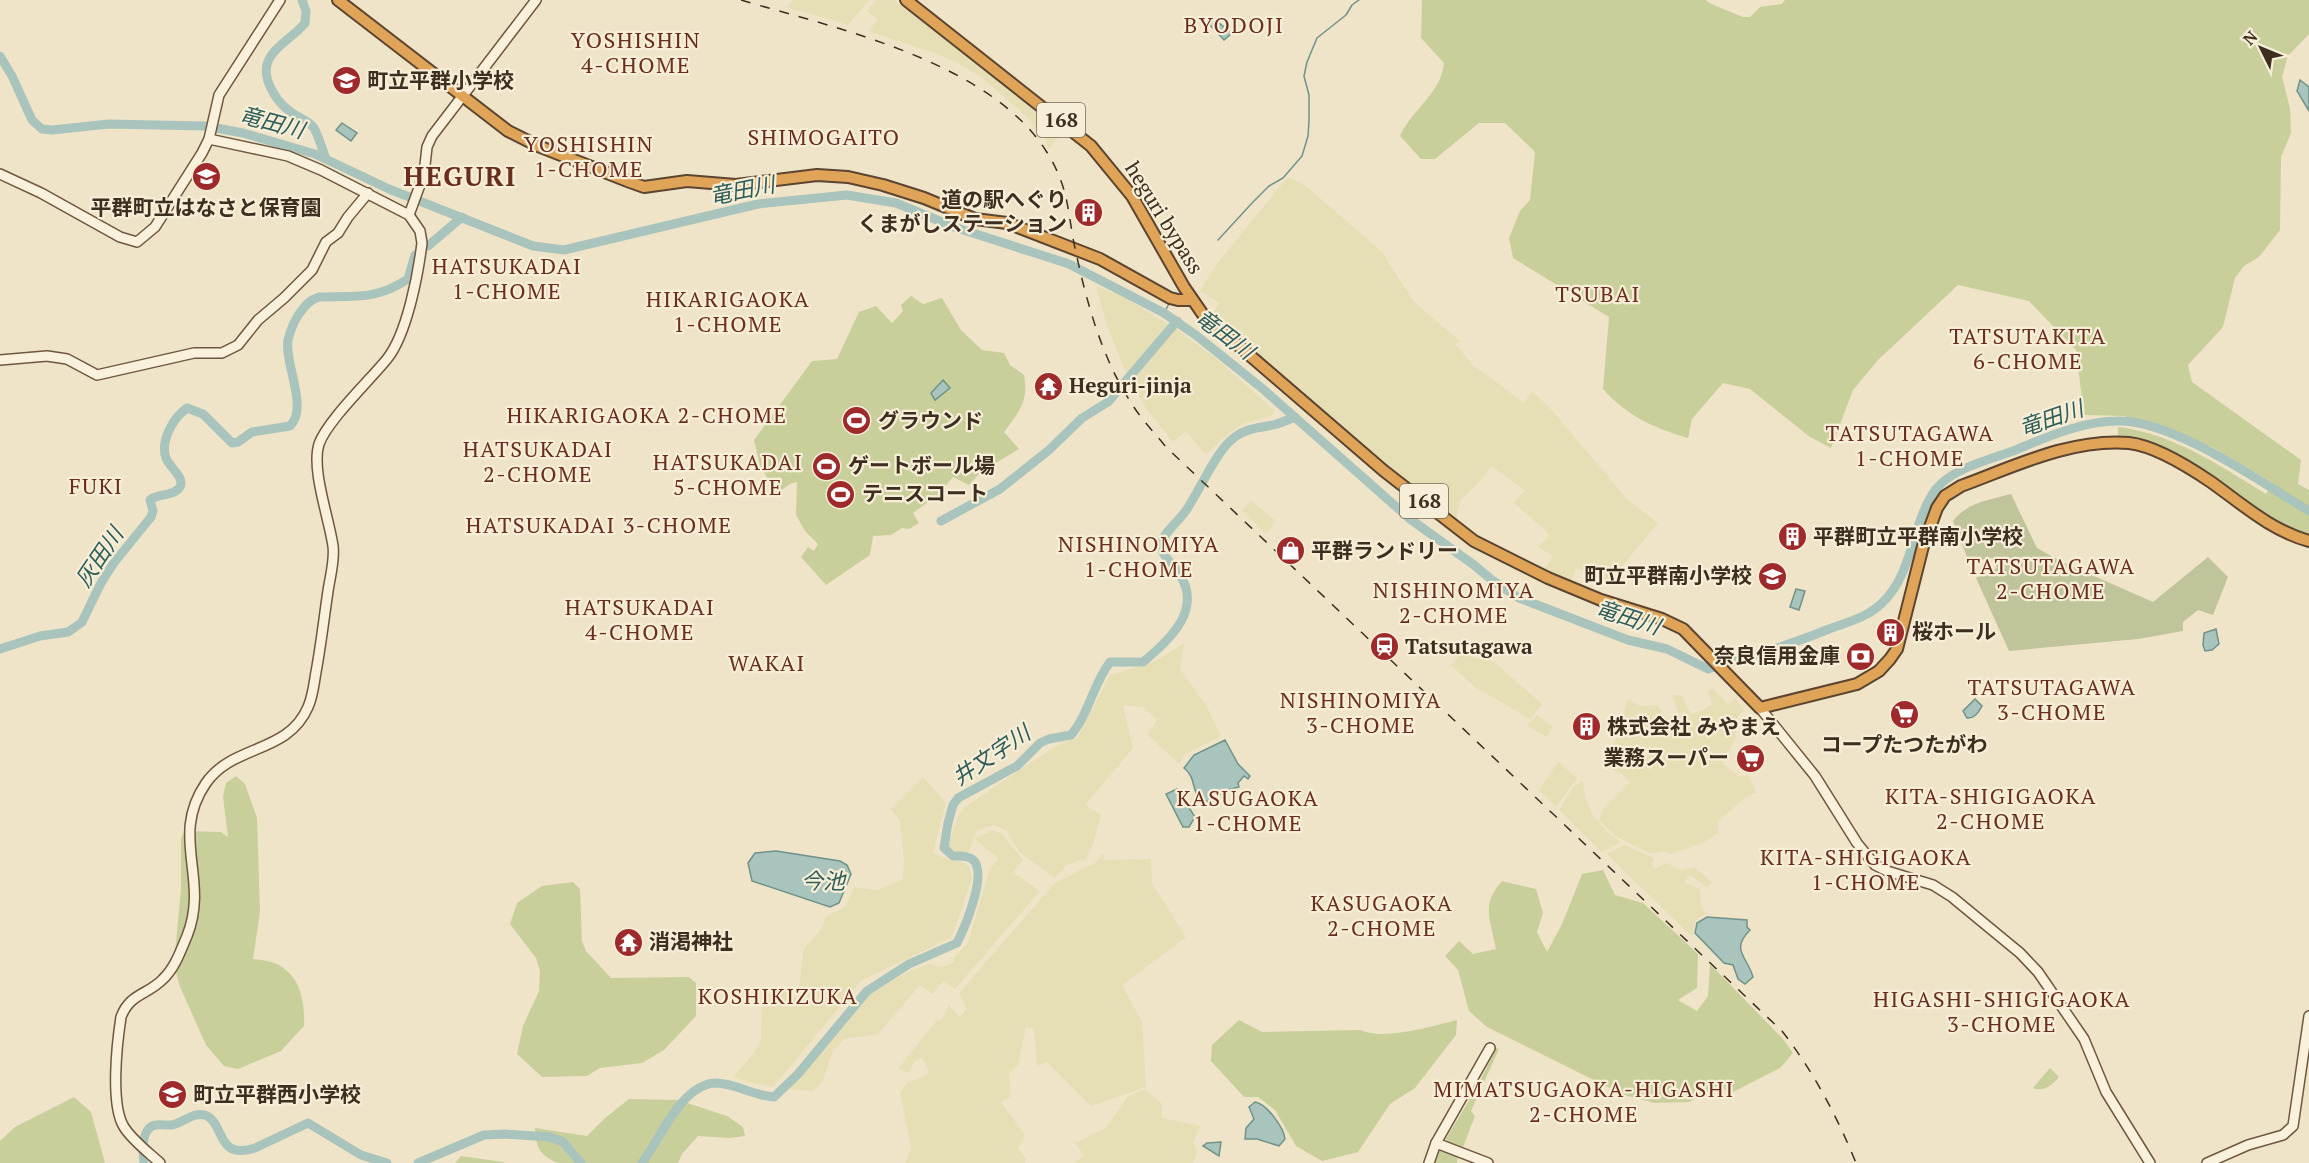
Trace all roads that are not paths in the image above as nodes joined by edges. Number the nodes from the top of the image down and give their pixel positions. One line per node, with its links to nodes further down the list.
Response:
1 (280, 0): 6 (main road)
2 (338, 0): 5 (highway)
3 (536, 0): 5 (main road)
4 (906, 0): 10 (highway, heguri bypass / 168)
5 (462, 96): 9 (main road); 10 (highway)
6 (209, 137): 7 (main road); 8 (main road)
7 (0, 174)
8 (368, 194): 9 (main road); 11 (main road)
9 (410, 210): 17 (main road)
10 (1192, 300): 13 (highway, 168)
11 (0, 360)
12 (2309, 541): 13 (highway)
13 (1760, 708): 20 (main road)
14 (2309, 1016): 21 (main road)
15 (1490, 1048): 16 (main road)
16 (1436, 1143): 18 (main road); 19 (main road)
17 (160, 1163)
18 (1429, 1163)
19 (1488, 1163)
20 (2150, 1163)
21 (2206, 1163)

